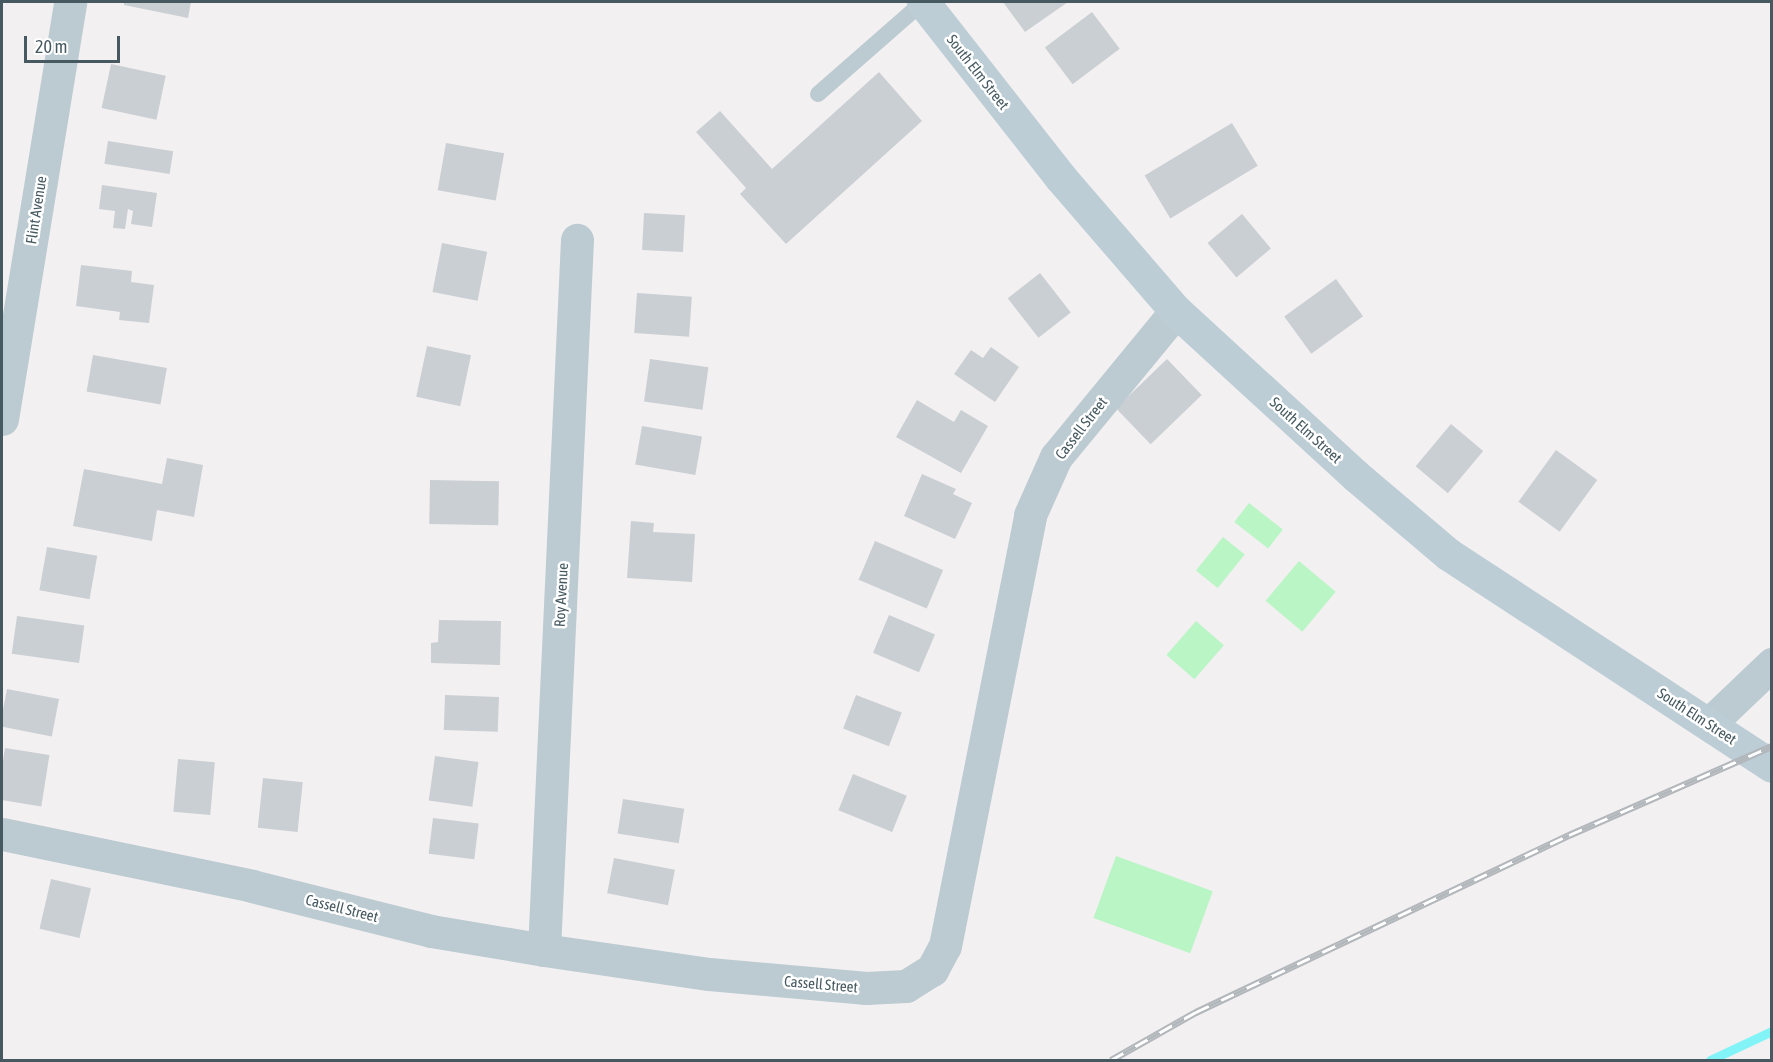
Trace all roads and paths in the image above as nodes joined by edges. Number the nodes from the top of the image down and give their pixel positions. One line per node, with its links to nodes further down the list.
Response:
1 (70, 2): 6 (street, Flint Avenue)
2 (923, 2): 3 (lane); 5 (street, South Elm Street)
3 (819, 94)
4 (577, 240): 11 (street, Roy Avenue)
5 (1176, 311): 8 (street, South Elm Street); 11 (street, Cassell Street)
6 (2, 419)
7 (1772, 664): 8 (street)
8 (1710, 723): 9 (street, South Elm Street)
9 (1772, 766)
10 (2, 834): 11 (street, Cassell Street)
11 (544, 950)

